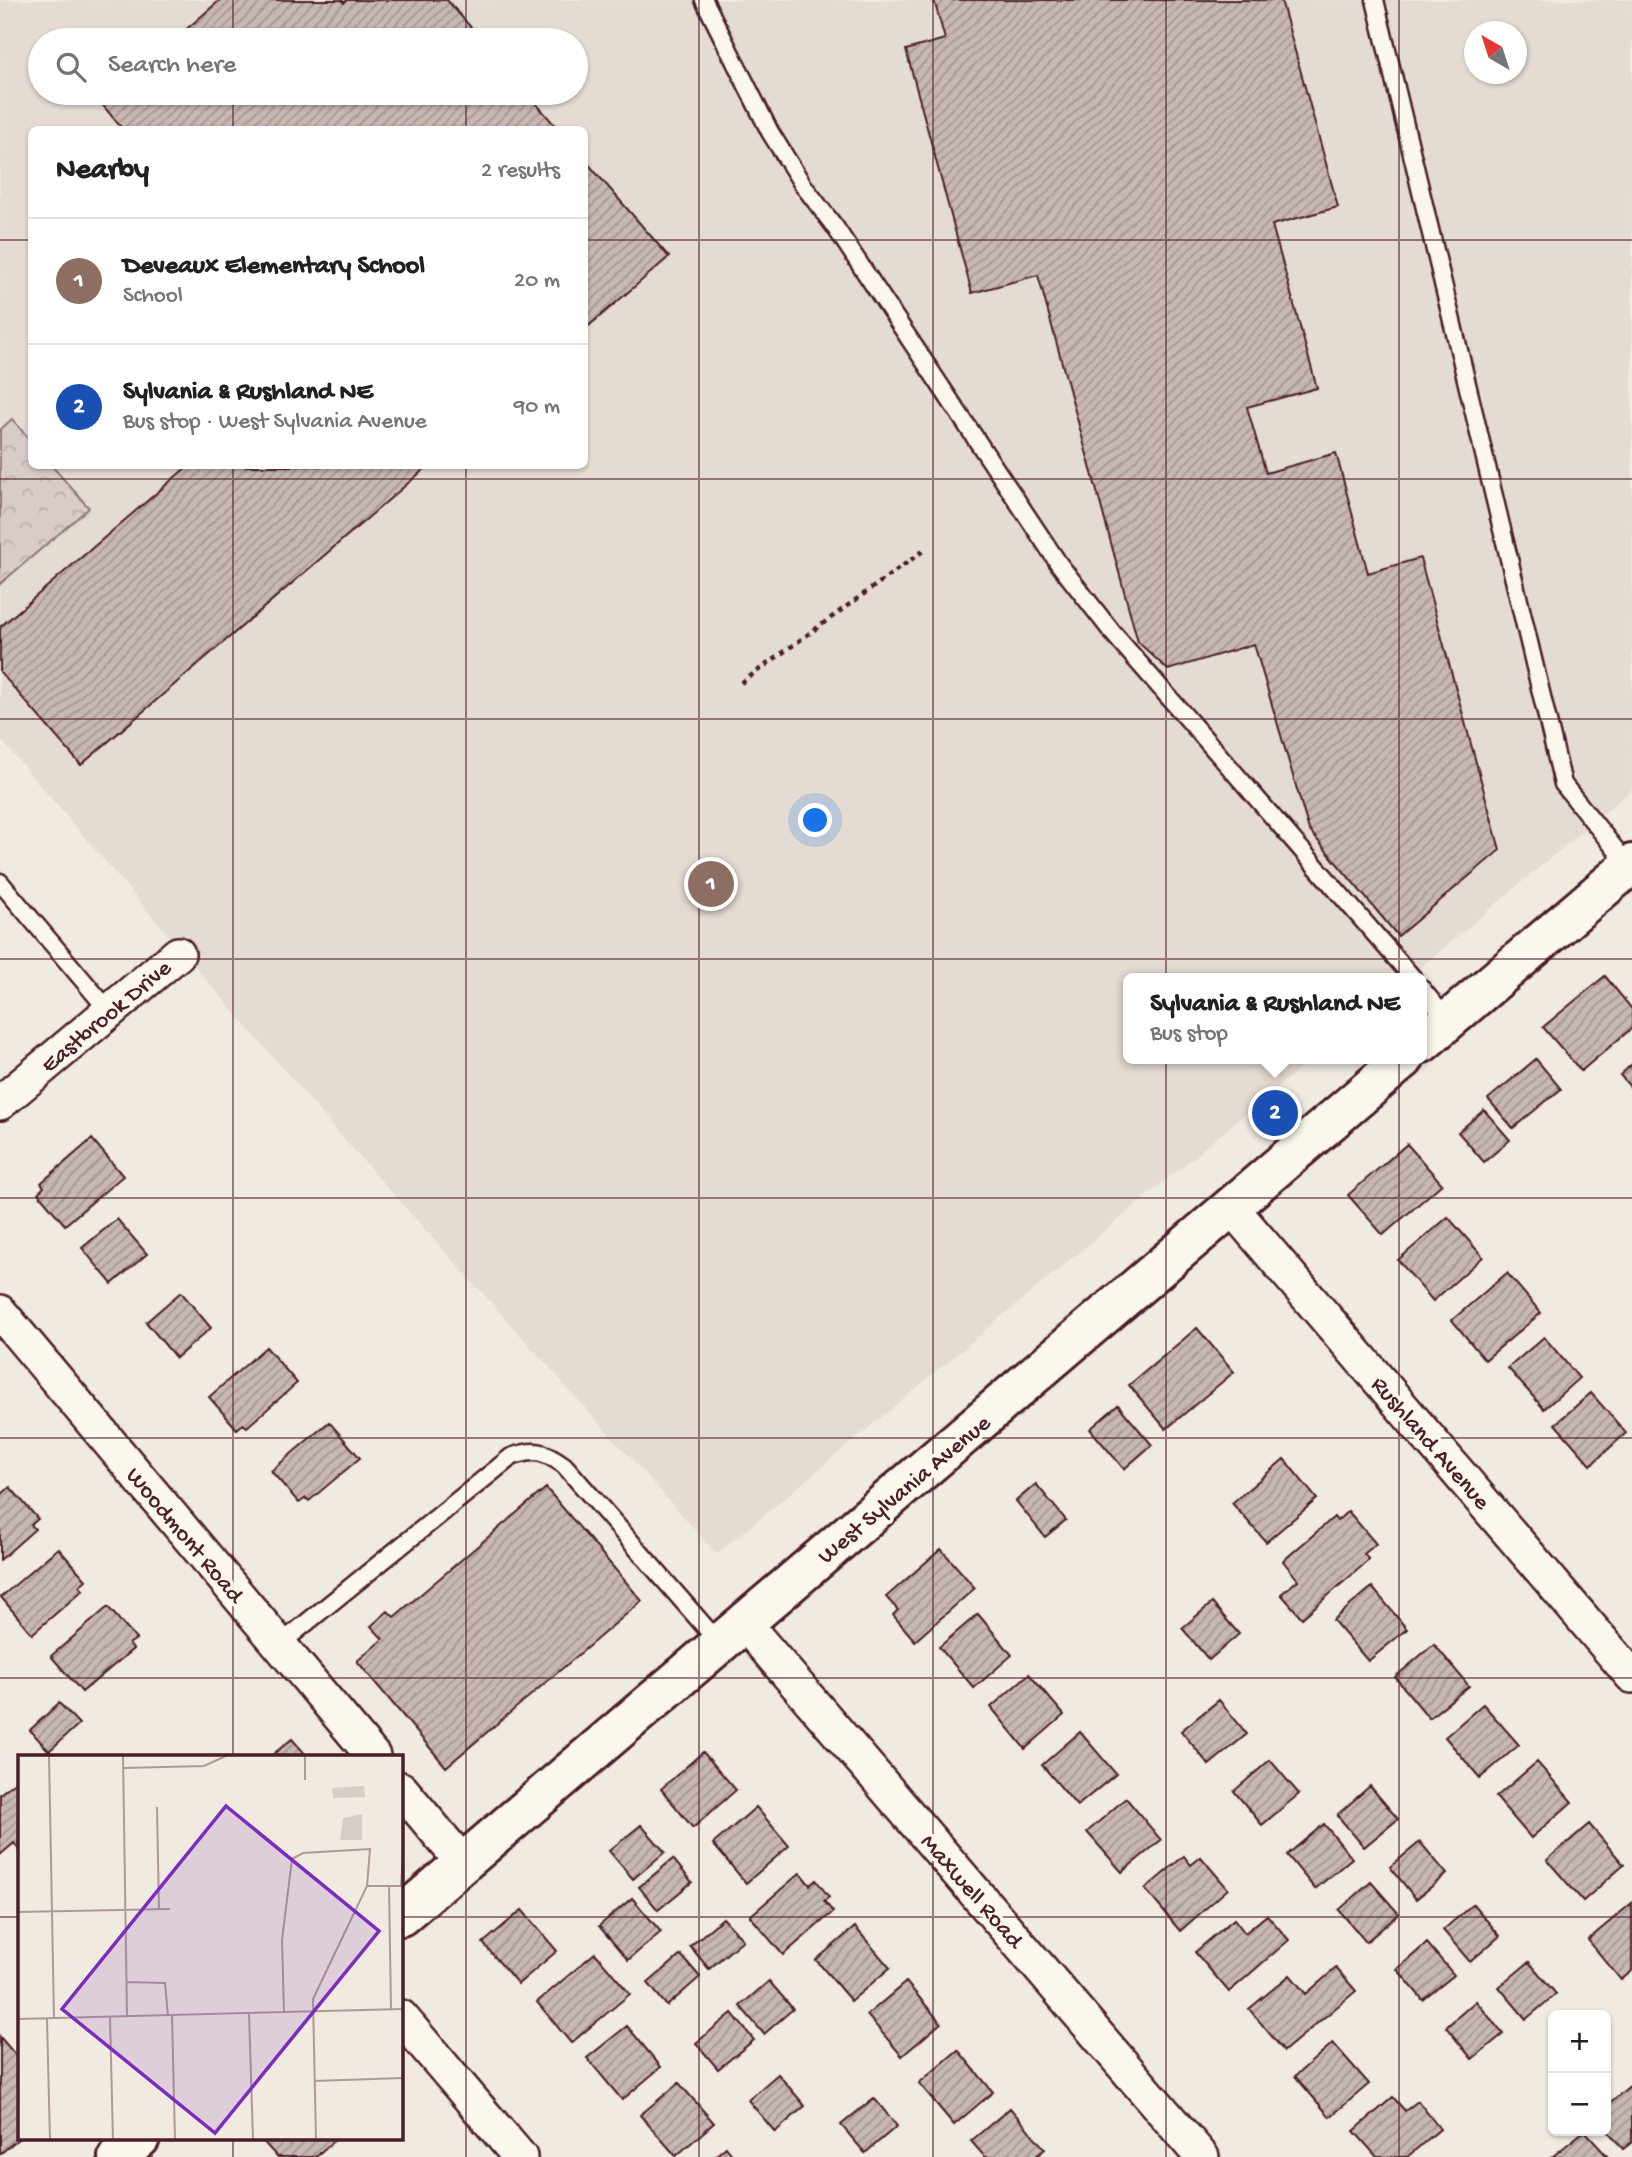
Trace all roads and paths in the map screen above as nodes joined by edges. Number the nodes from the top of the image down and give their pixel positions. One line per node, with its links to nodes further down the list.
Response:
1 (704, 0): 8 (lane)
2 (1376, 0): 5 (lane)
3 (923, 551): 4 (path)
4 (741, 683)
5 (1631, 866): 11 (main road)
6 (0, 882): 10 (lane)
7 (178, 954): 10 (street, Eastbrook Drive)
8 (1408, 973)
9 (1427, 1006): 11 (lane)
10 (109, 1011): 13 (street, Eastbrook Drive)
11 (1435, 1032)
12 (1398, 1064): 14 (main road, West Sylvania Avenue)
13 (0, 1103)
14 (1231, 1207): 16 (main road, West Sylvania Avenue); 18 (street, Rushland Avenue)
15 (0, 1312): 17 (street, Woodmont Road)
16 (732, 1633): 17 (lane); 21 (main road, West Sylvania Avenue); 27 (street, Maxwell Road)
17 (279, 1645): 19 (street, Woodmont Road)
18 (1632, 1676)
19 (372, 1755)
20 (402, 1791): 21 (street)
21 (463, 1863): 22 (main road, West Sylvania Avenue)
22 (402, 1915)
23 (402, 2018): 26 (street)
24 (138, 2140): 25 (main road)
25 (118, 2157)
26 (520, 2157)
27 (1202, 2157)

